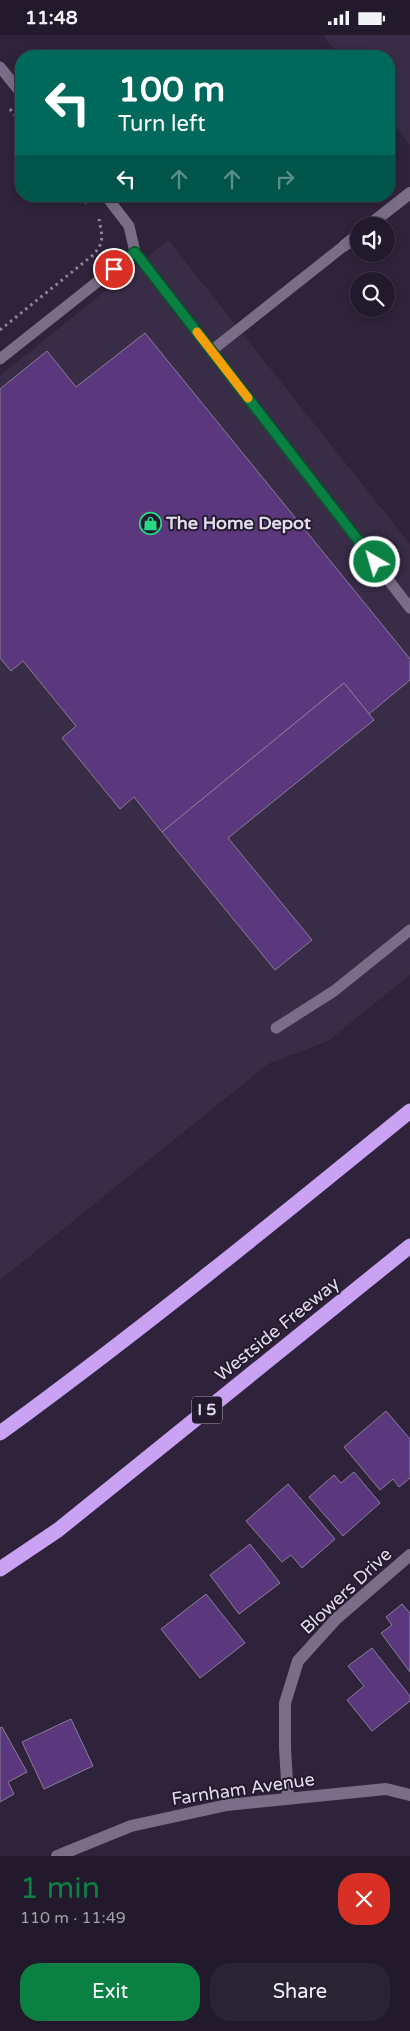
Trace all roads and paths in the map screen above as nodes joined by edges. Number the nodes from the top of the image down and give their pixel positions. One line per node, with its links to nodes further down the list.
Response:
1 (0, 67): 2 (lane)
2 (15, 86)
3 (410, 193): 7 (street)
4 (86, 202): 6 (path)
5 (111, 202): 11 (lane)
6 (93, 211)
7 (379, 217)
8 (99, 218): 12 (path)
9 (350, 241): 10 (street)
10 (345, 245): 13 (lane)
11 (135, 252): 13 (lane); 14 (lane)
12 (0, 330)
13 (211, 351): 15 (lane)
14 (0, 359)
15 (410, 608)
16 (410, 930): 17 (lane)
17 (276, 1027)
18 (410, 1111): 20 (highway)
19 (410, 1246): 22 (highway, Westside Freeway / I 5)
20 (0, 1433)
21 (410, 1555): 24 (street, Blowers Drive)
22 (0, 1569)
23 (410, 1795): 24 (street, Farnham Avenue)
24 (288, 1798): 25 (street, Farnham Avenue)
25 (56, 1856)

